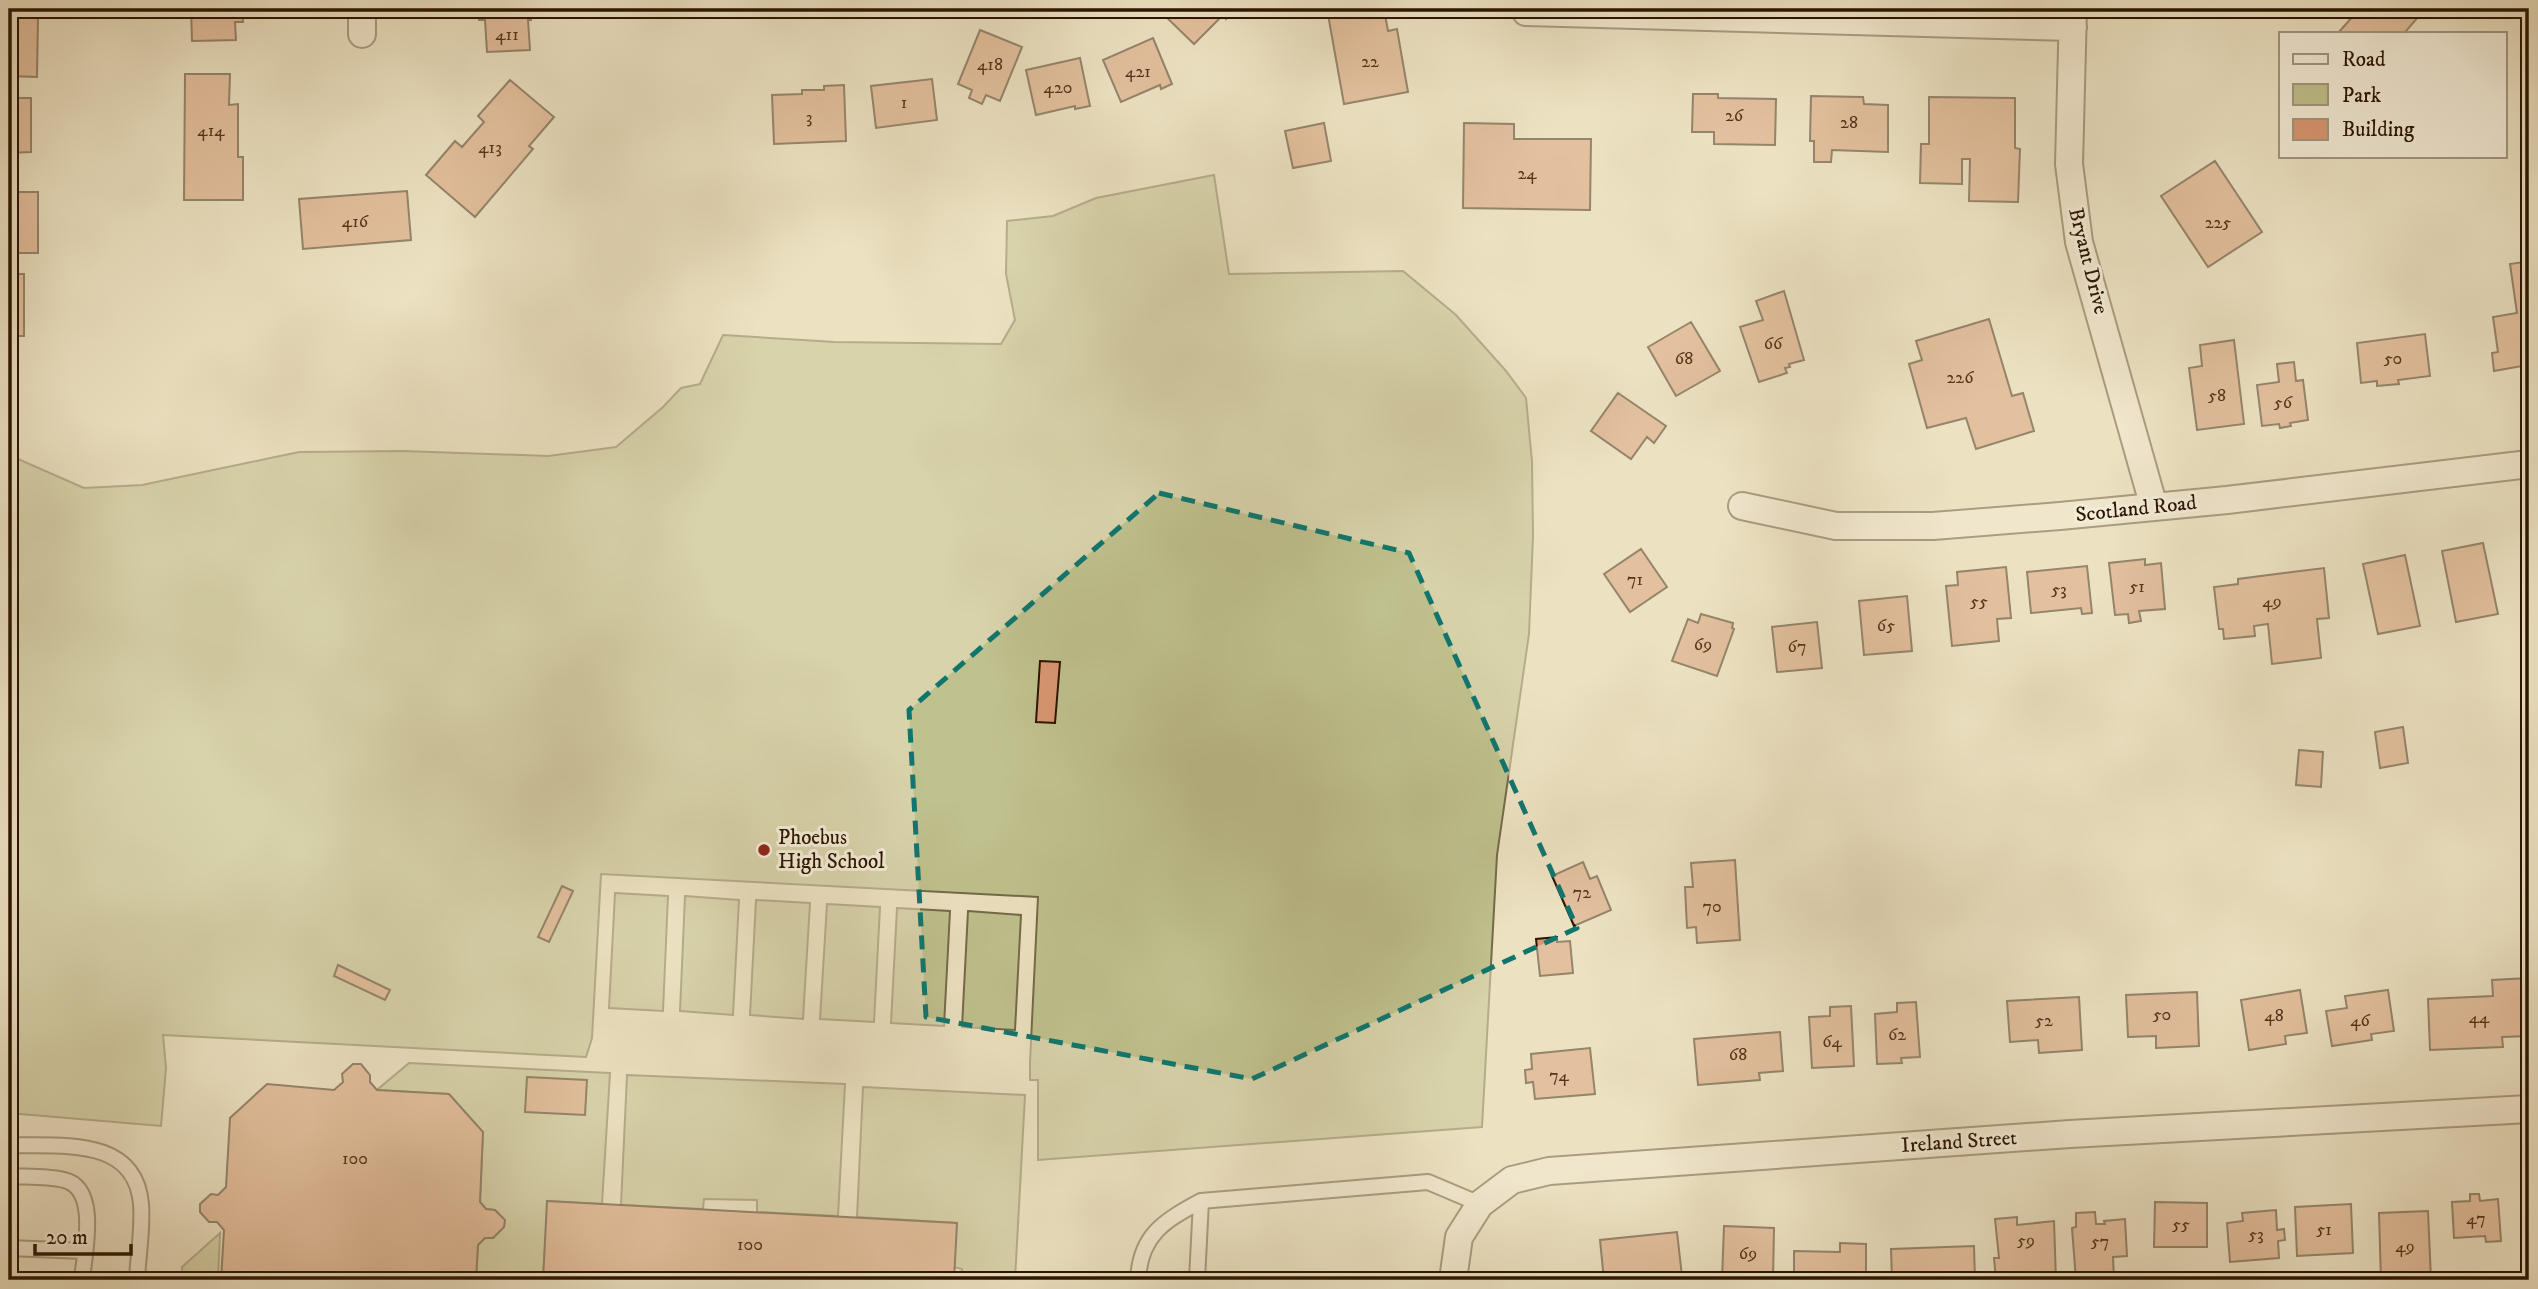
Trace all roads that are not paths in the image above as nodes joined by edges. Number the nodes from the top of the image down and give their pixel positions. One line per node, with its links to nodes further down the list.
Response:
1 (1526, 9): 2 (street)
2 (2073, 18): 5 (street, Bryant Drive)
3 (2529, 464): 5 (street, Scotland Road)
4 (1742, 506): 5 (street, Scotland Road)
5 (2154, 507)
6 (2529, 1109): 10 (street, Ireland Street)
7 (9, 1145): 14 (lane)
8 (9, 1176): 12 (lane)
9 (1201, 1201): 10 (lane); 15 (lane); 16 (lane)
10 (1480, 1204): 17 (street, Ireland Street)
11 (9, 1248): 12 (lane)
12 (84, 1251): 13 (lane)
13 (82, 1280)
14 (137, 1280)
15 (1138, 1280)
16 (1197, 1280)
17 (1453, 1280)

